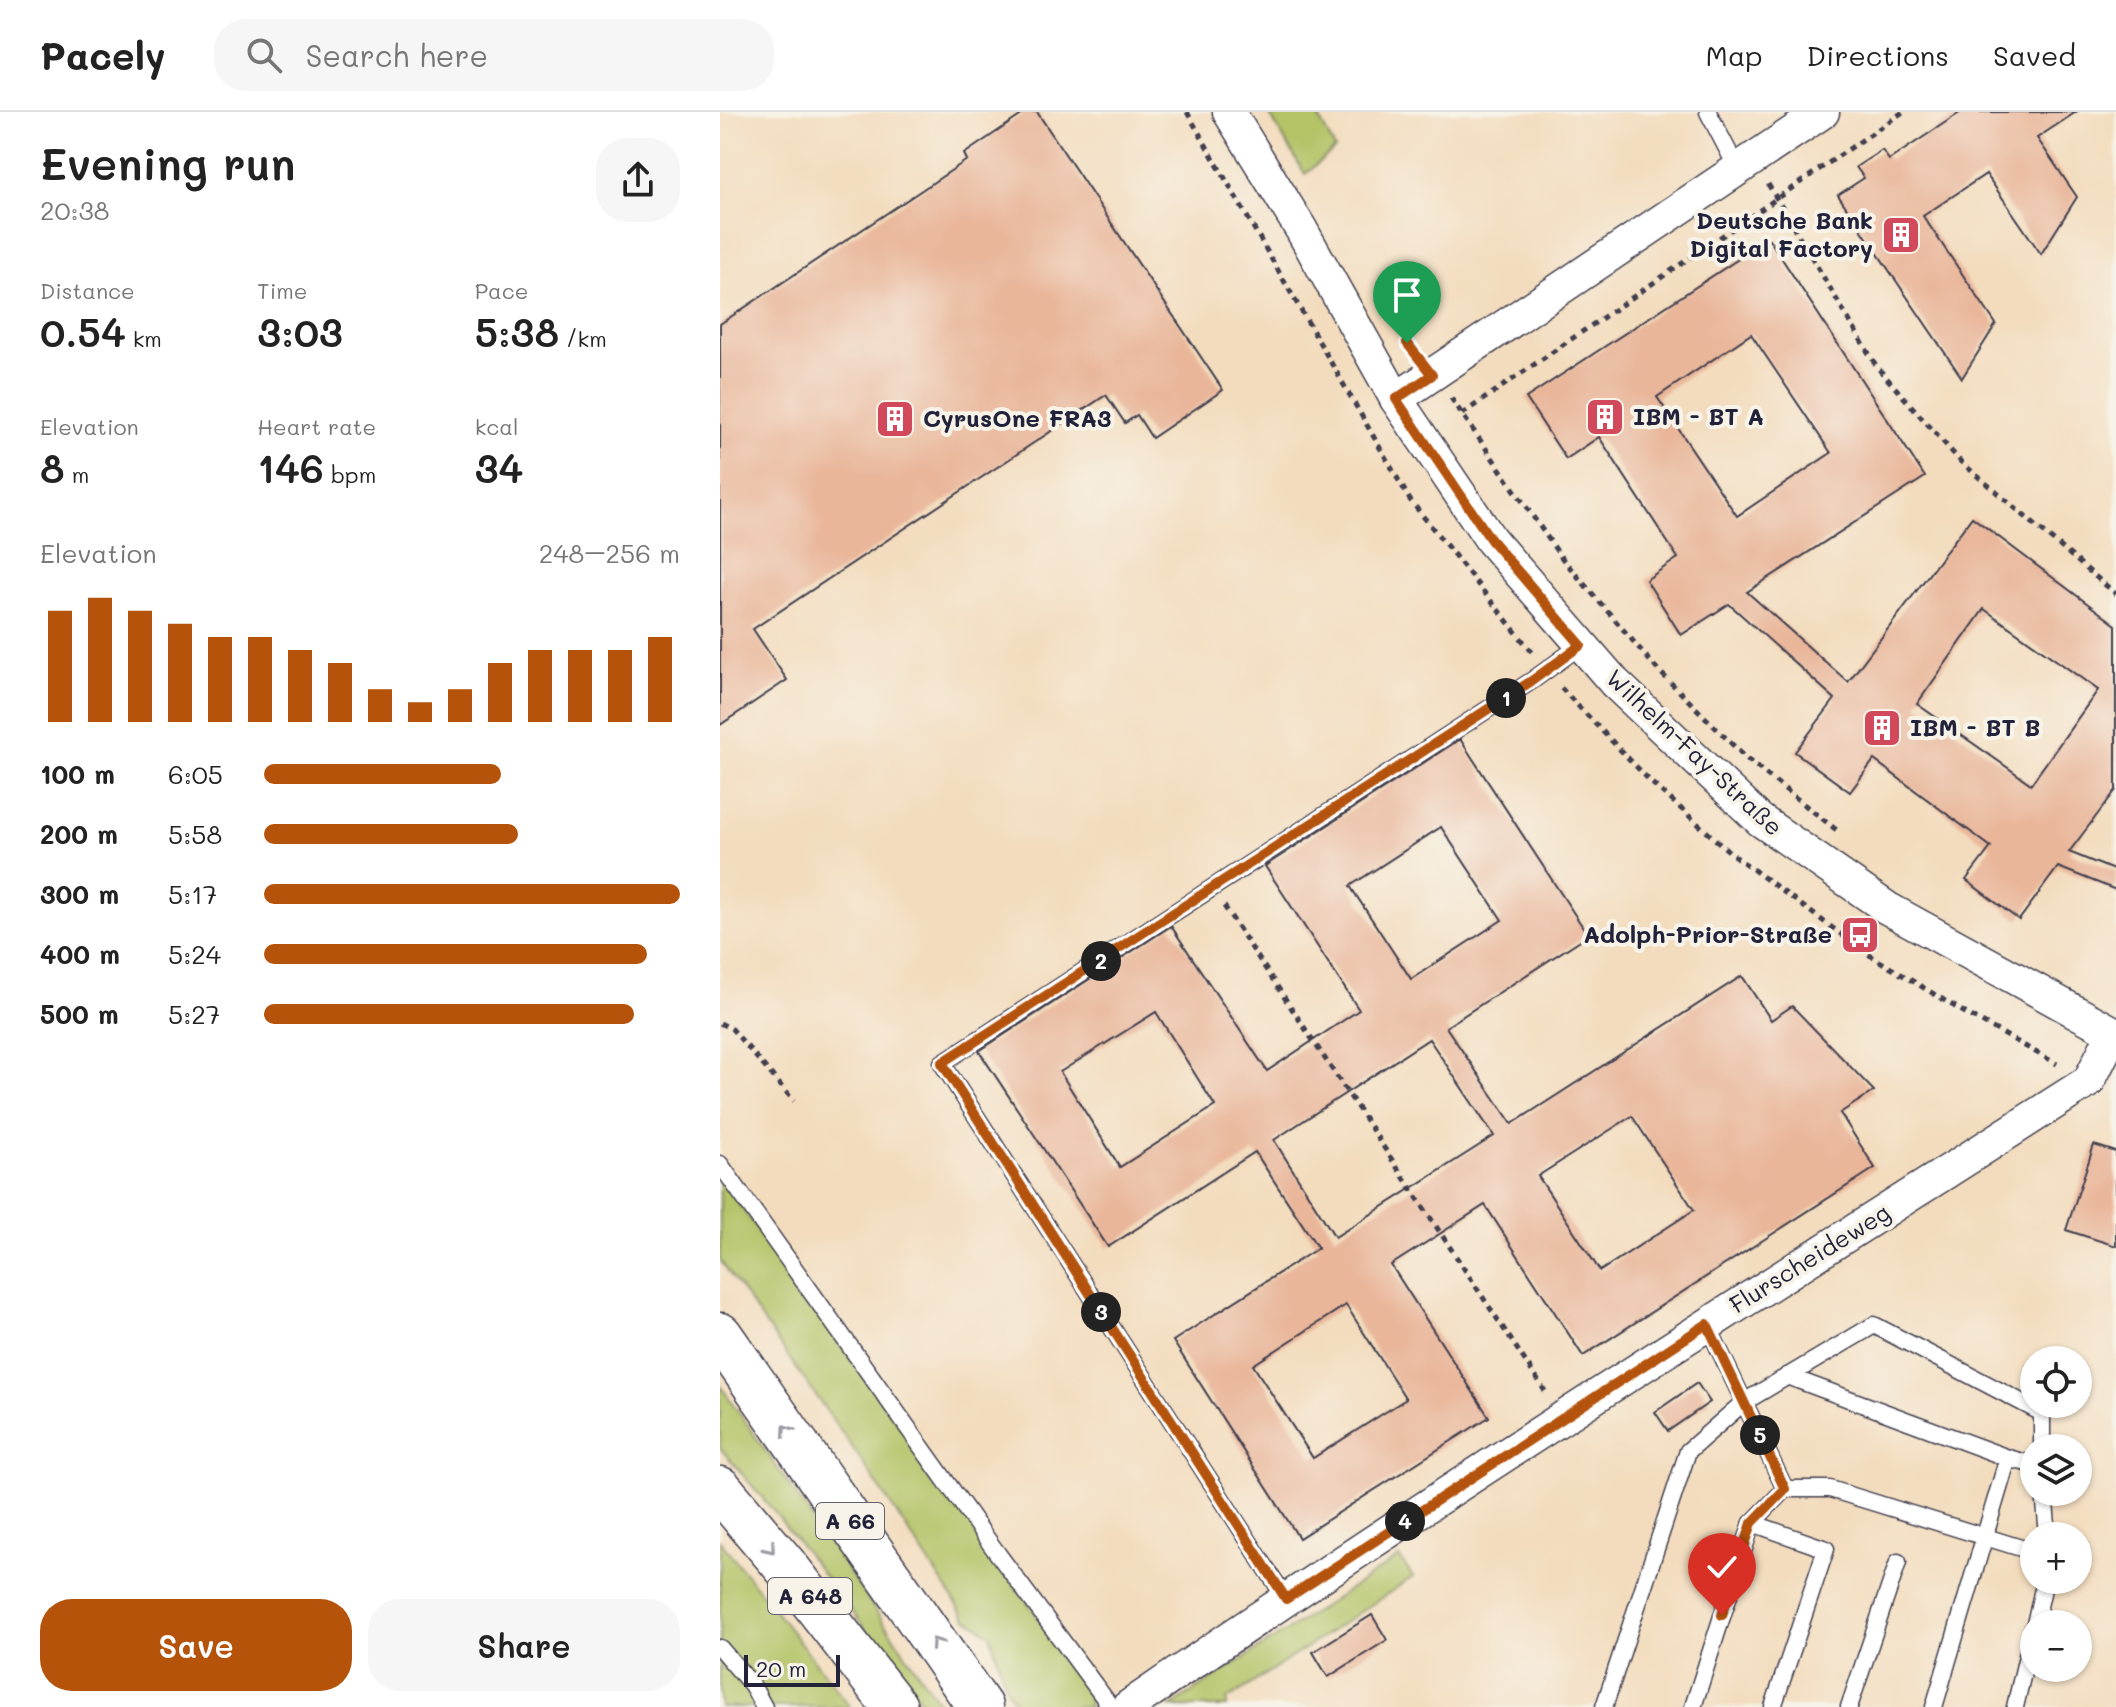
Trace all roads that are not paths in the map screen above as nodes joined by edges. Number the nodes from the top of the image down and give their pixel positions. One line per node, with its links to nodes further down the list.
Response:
1 (1229, 112): 5 (street, Wilhelm-Fay-Straße)
2 (1708, 112): 4 (lane)
3 (1823, 112): 4 (street)
4 (1744, 163): 5 (street)
5 (1396, 399): 6 (street, Wilhelm-Fay-Straße)
6 (1581, 645): 7 (street, Wilhelm-Fay-Straße); 22 (lane)
7 (2115, 1034): 9 (street, Flurscheideweg)
8 (720, 1164): 28 (lane)
9 (1707, 1324): 12 (lane); 22 (street, Flurscheideweg)
10 (720, 1335): 27 (highway, A 66, one-way to 10)
11 (1787, 1376): 12 (lane); 13 (lane); 14 (lane)
12 (1744, 1402): 17 (lane); 30 (lane)
13 (2042, 1434)
14 (2008, 1458): 15 (lane); 19 (lane)
15 (2020, 1461)
16 (720, 1489): 26 (highway, A 648, one-way to 26)
17 (1785, 1489): 18 (lane); 19 (lane)
18 (1752, 1523): 31 (lane); 32 (lane)
19 (1983, 1536): 20 (lane); 34 (lane)
20 (2020, 1548)
21 (1898, 1562): 33 (lane)
22 (1286, 1599): 29 (street, Flurscheideweg)
23 (720, 1648): 25 (lane)
24 (2021, 1682): 35 (lane)
25 (764, 1707)
26 (895, 1707)
27 (980, 1707)
28 (1111, 1707)
29 (1128, 1707)
30 (1604, 1707)
31 (1693, 1707)
32 (1773, 1707)
33 (1849, 1707)
34 (1934, 1707)
35 (2015, 1707)

